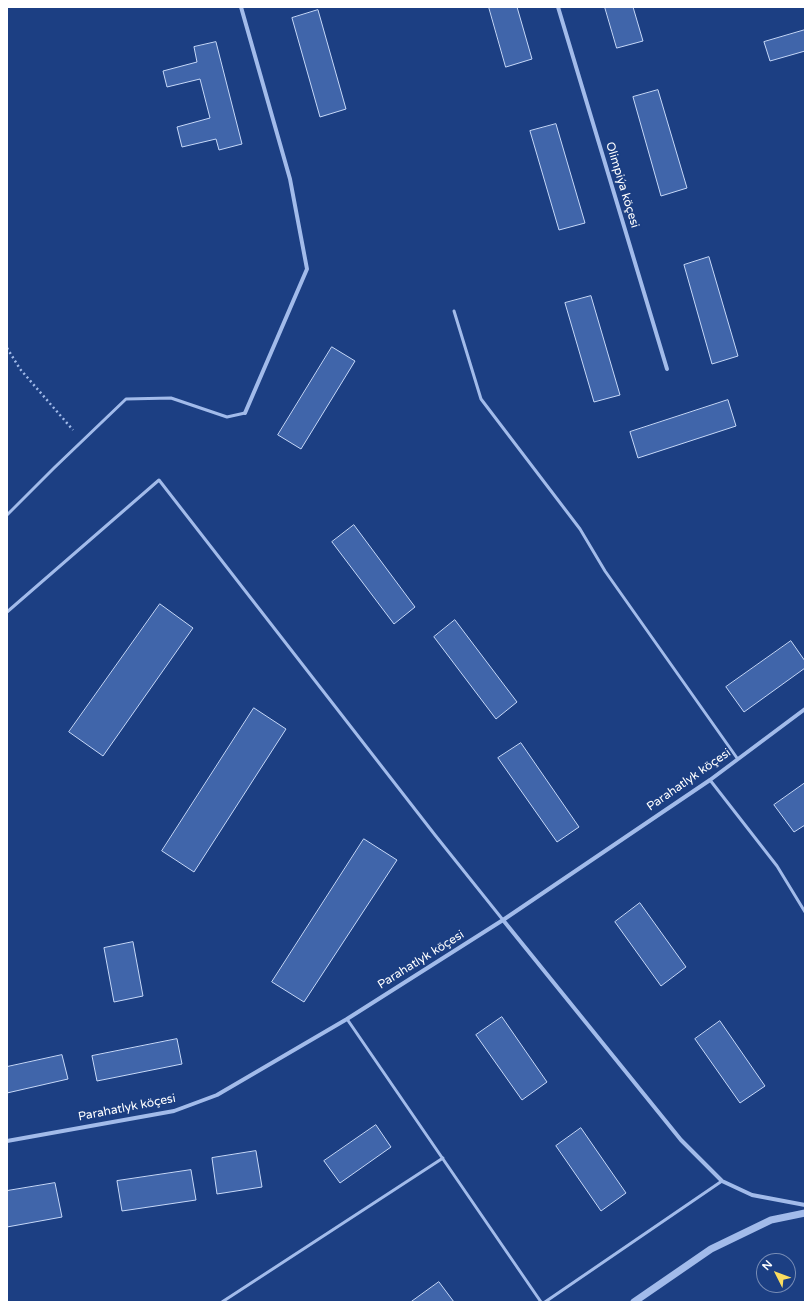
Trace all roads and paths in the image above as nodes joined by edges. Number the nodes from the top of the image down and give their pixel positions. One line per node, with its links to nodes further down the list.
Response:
1 (240, 7): 6 (street)
2 (558, 7): 5 (street, Olimpiýa köçesi)
3 (454, 311): 11 (lane)
4 (7, 348): 7 (path)
5 (667, 369)
6 (245, 413): 7 (lane)
7 (82, 441): 8 (lane)
8 (7, 515)
9 (7, 612): 14 (lane)
10 (805, 709): 11 (street, Parahatlyk köçesi)
11 (737, 758): 12 (street, Parahatlyk köçesi)
12 (710, 780): 13 (lane); 14 (street, Parahatlyk köçesi)
13 (805, 912)
14 (504, 920): 15 (street, Parahatlyk köçesi); 18 (street)
15 (347, 1019): 16 (street, Parahatlyk köçesi); 17 (lane)
16 (7, 1141)
17 (443, 1158): 21 (lane); 22 (lane)
18 (722, 1181): 19 (street); 23 (lane)
19 (805, 1205)
20 (805, 1212): 24 (street)
21 (222, 1302)
22 (541, 1302)
23 (545, 1302)
24 (634, 1302)

